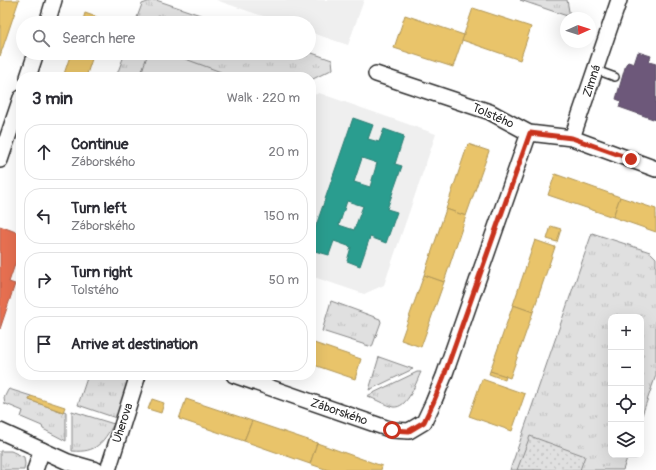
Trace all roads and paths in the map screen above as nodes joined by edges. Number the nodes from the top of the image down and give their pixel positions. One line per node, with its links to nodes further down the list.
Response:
1 (54, 0): 3 (street)
2 (620, 0): 5 (street, Zimná)
3 (48, 16)
4 (34, 60): 6 (street)
5 (596, 70): 8 (lane); 11 (street, Zimná)
6 (30, 72)
7 (376, 74): 10 (street, Tolstého)
8 (615, 77)
9 (16, 113): 12 (street)
10 (530, 133): 11 (street, Tolstého); 15 (street, Záborského)
11 (572, 138): 13 (street, Tolstého)
12 (0, 160)
13 (656, 169)
14 (136, 380): 20 (street, Uherova)
15 (248, 380)
16 (2, 434): 17 (street)
17 (42, 450): 18 (street); 19 (street)
18 (35, 470)
19 (96, 470)
20 (108, 470)

